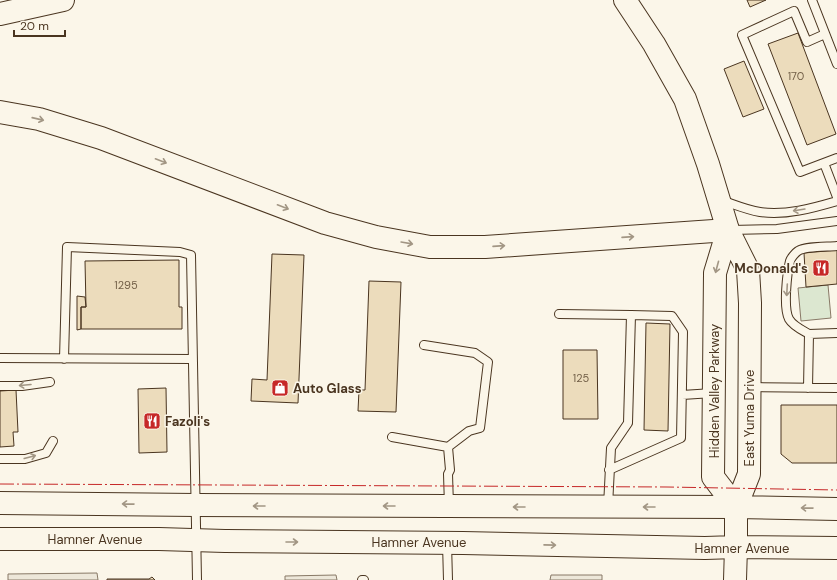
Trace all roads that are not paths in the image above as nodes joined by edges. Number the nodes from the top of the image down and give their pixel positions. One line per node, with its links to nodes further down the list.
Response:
1 (62, 0): 4 (main road)
2 (625, 0): 12 (main road)
3 (812, 0): 5 (lane)
4 (0, 14)
5 (825, 34): 6 (lane); 10 (lane)
6 (833, 43): 7 (lane)
7 (837, 64)
8 (0, 112): 15 (main road, one-way to 15)
9 (837, 158): 10 (lane)
10 (824, 163): 11 (lane)
11 (837, 197)
12 (719, 199): 13 (lane, one-way to 12); 15 (main road)
13 (837, 201)
14 (837, 221): 15 (lane)
15 (728, 230): 27 (main road, East Yuma Drive); 30 (main road, Hidden Valley Parkway, one-way to 30)
16 (837, 246): 19 (lane, one-way to 19)
17 (559, 314): 18 (lane)
18 (631, 315): 31 (lane); 36 (lane)
19 (809, 334): 20 (lane); 28 (lane)
20 (837, 334)
21 (424, 345): 34 (lane)
22 (0, 358): 23 (lane)
23 (64, 359): 24 (lane); 24 (lane)
24 (192, 359): 38 (lane)
25 (50, 382): 26 (lane, one-way to 26)
26 (0, 386)
27 (750, 387): 28 (lane); 41 (main road, East Yuma Drive)
28 (808, 388): 29 (lane)
29 (837, 388)
30 (714, 393): 31 (lane); 41 (main road, Hidden Valley Parkway)
31 (682, 395): 36 (lane)
32 (392, 438): 34 (lane)
33 (53, 441): 35 (lane, one-way to 33)
34 (448, 447): 39 (lane)
35 (0, 459)
36 (609, 470): 40 (lane)
37 (0, 503): 38 (main road, one-way to 37)
38 (196, 505): 39 (main road, one-way to 38); 44 (lane)
39 (449, 506): 40 (main road, one-way to 39)
40 (608, 507): 41 (main road, one-way to 40)
41 (736, 507): 42 (main road, one-way to 41); 46 (main road)
42 (837, 509)
43 (0, 540): 44 (main road, Hamner Avenue)
44 (197, 541): 45 (main road, Hamner Avenue, one-way to 45); 48 (lane)
45 (447, 542): 46 (main road, Hamner Avenue, one-way to 46); 49 (lane)
46 (736, 547): 47 (main road, Hamner Avenue); 50 (main road)
47 (837, 548)
48 (197, 580)
49 (448, 580)
50 (735, 580)

